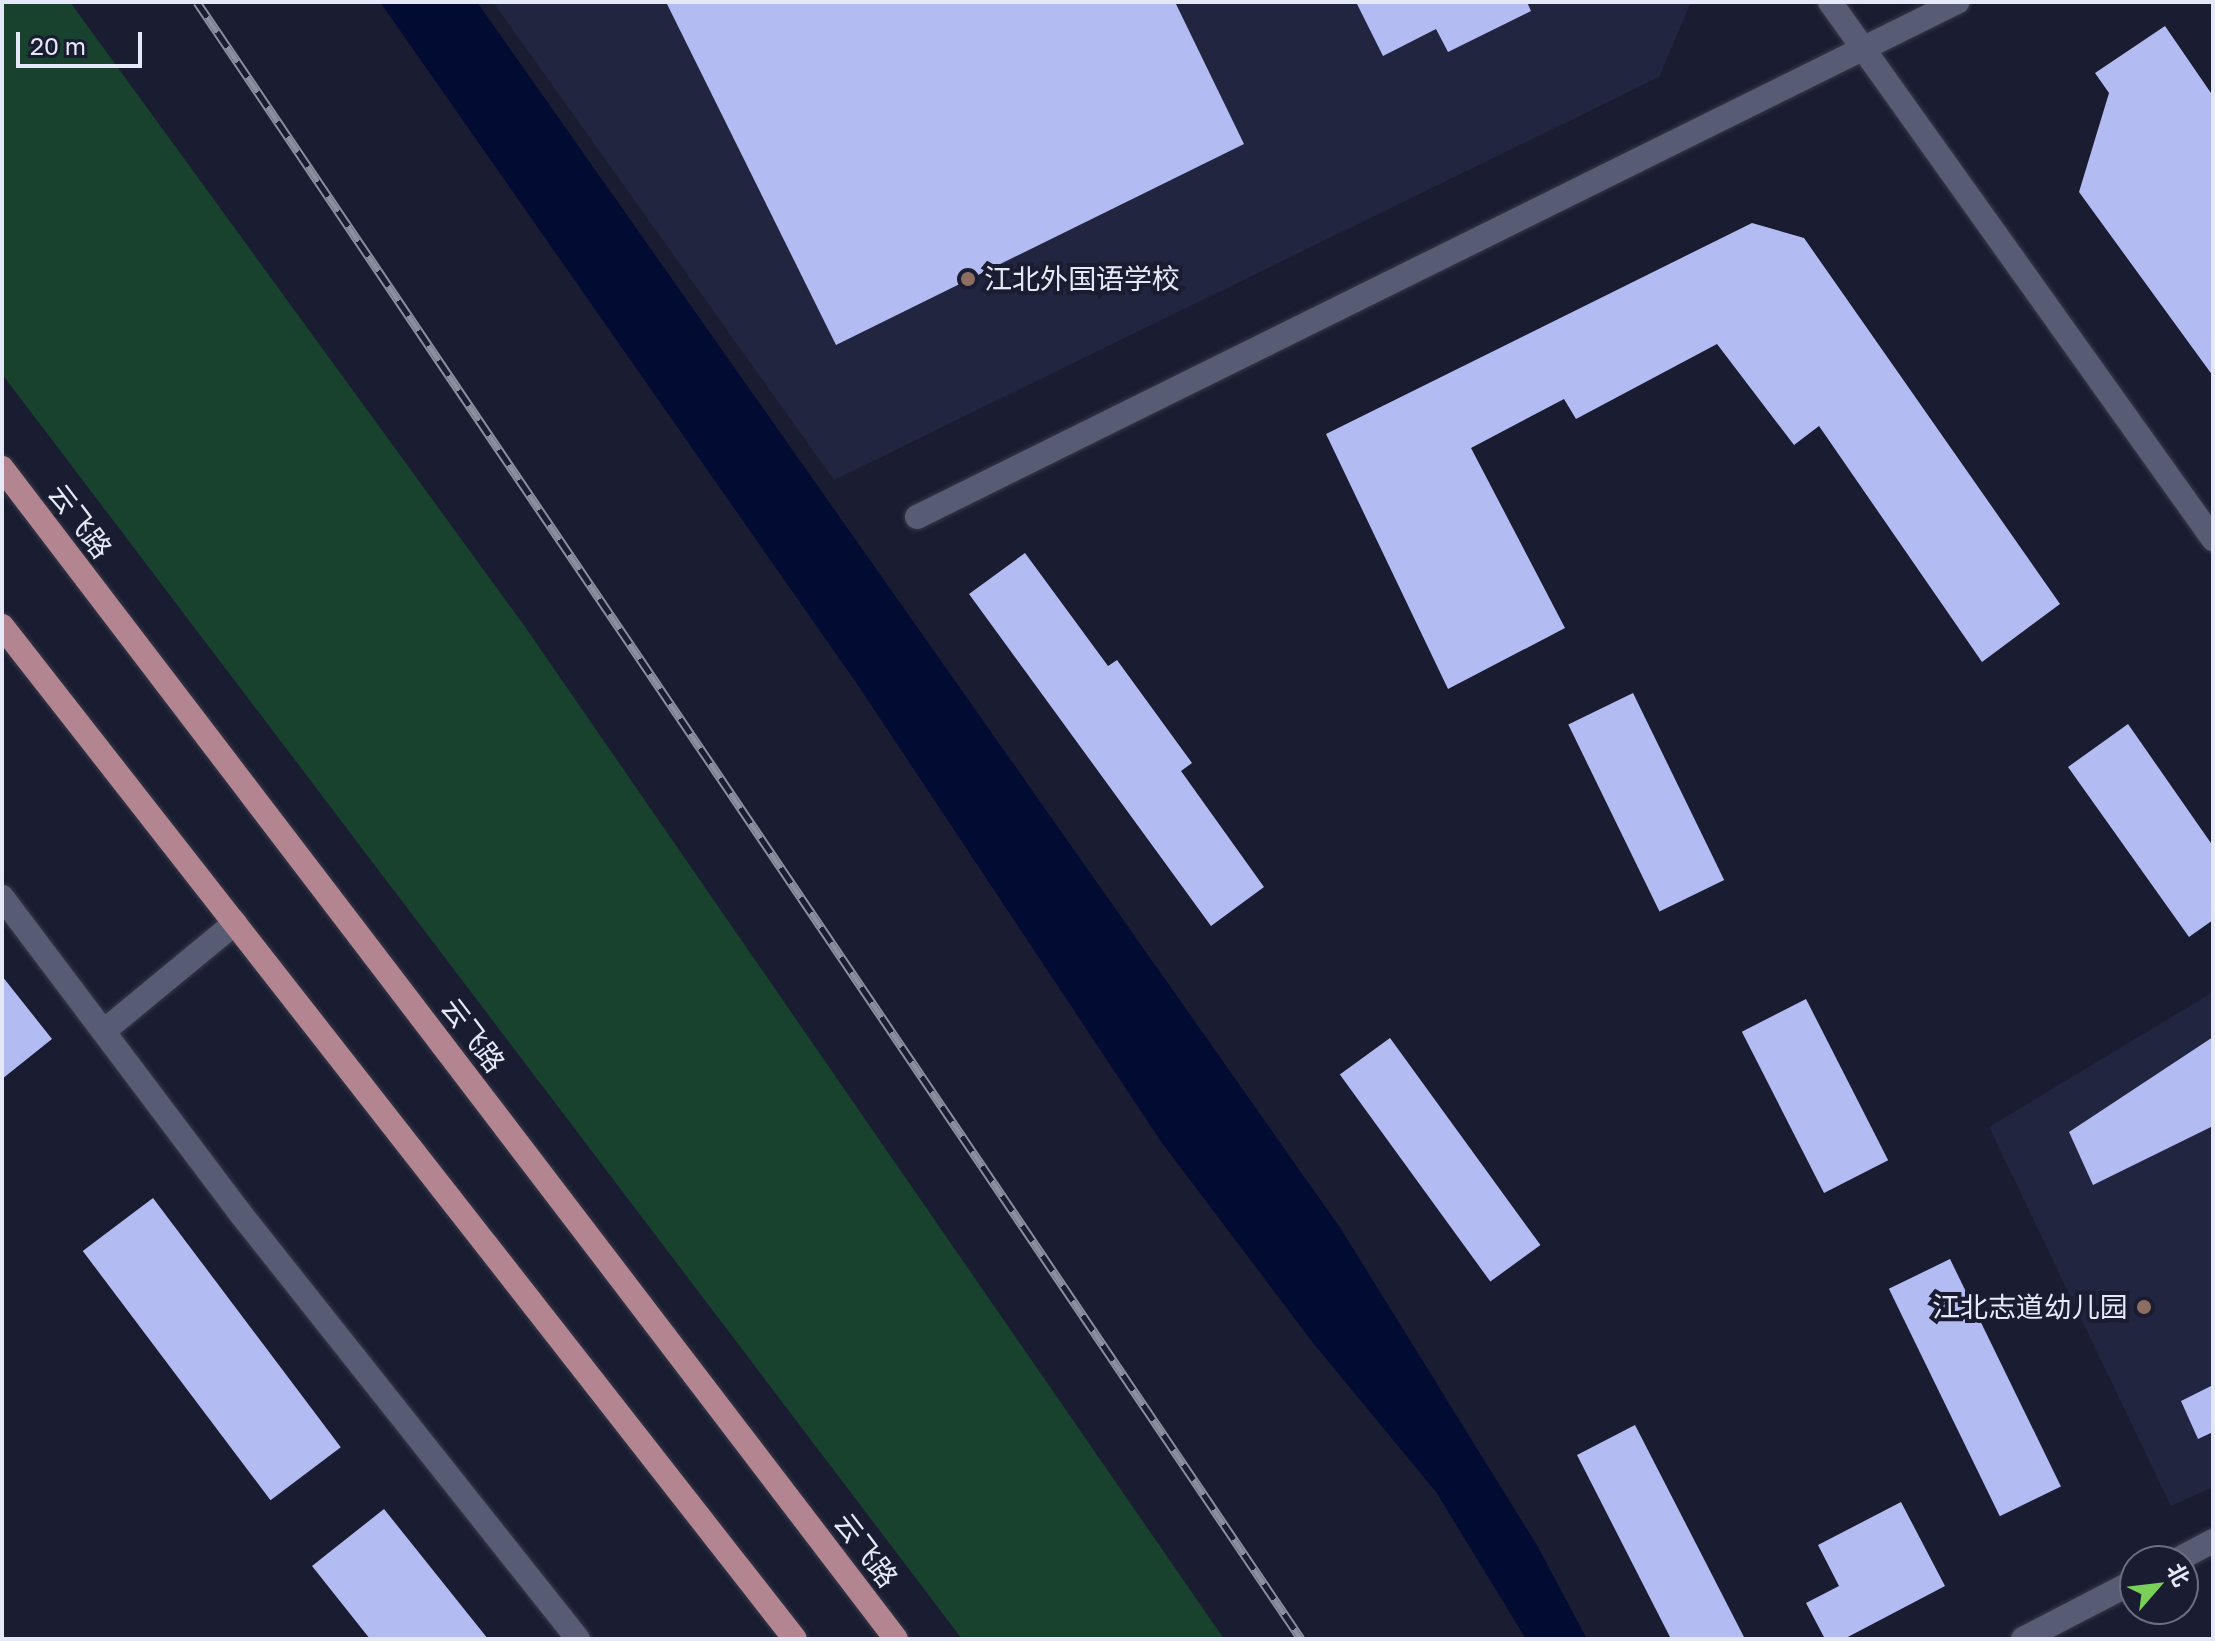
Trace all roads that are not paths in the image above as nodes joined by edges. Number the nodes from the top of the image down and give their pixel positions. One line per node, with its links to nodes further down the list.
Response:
1 (1830, 2): 3 (street)
2 (1957, 2): 3 (street)
3 (1863, 48): 5 (street); 6 (street)
4 (2, 468): 14 (main road, 云飞路)
5 (917, 517)
6 (2213, 539)
7 (2, 626): 9 (main road)
8 (2, 897): 10 (street)
9 (235, 923): 10 (street); 13 (main road)
10 (104, 1031): 12 (street)
11 (2119, 1589): 15 (street)
12 (578, 1639)
13 (795, 1639)
14 (896, 1639)
15 (2023, 1639)

